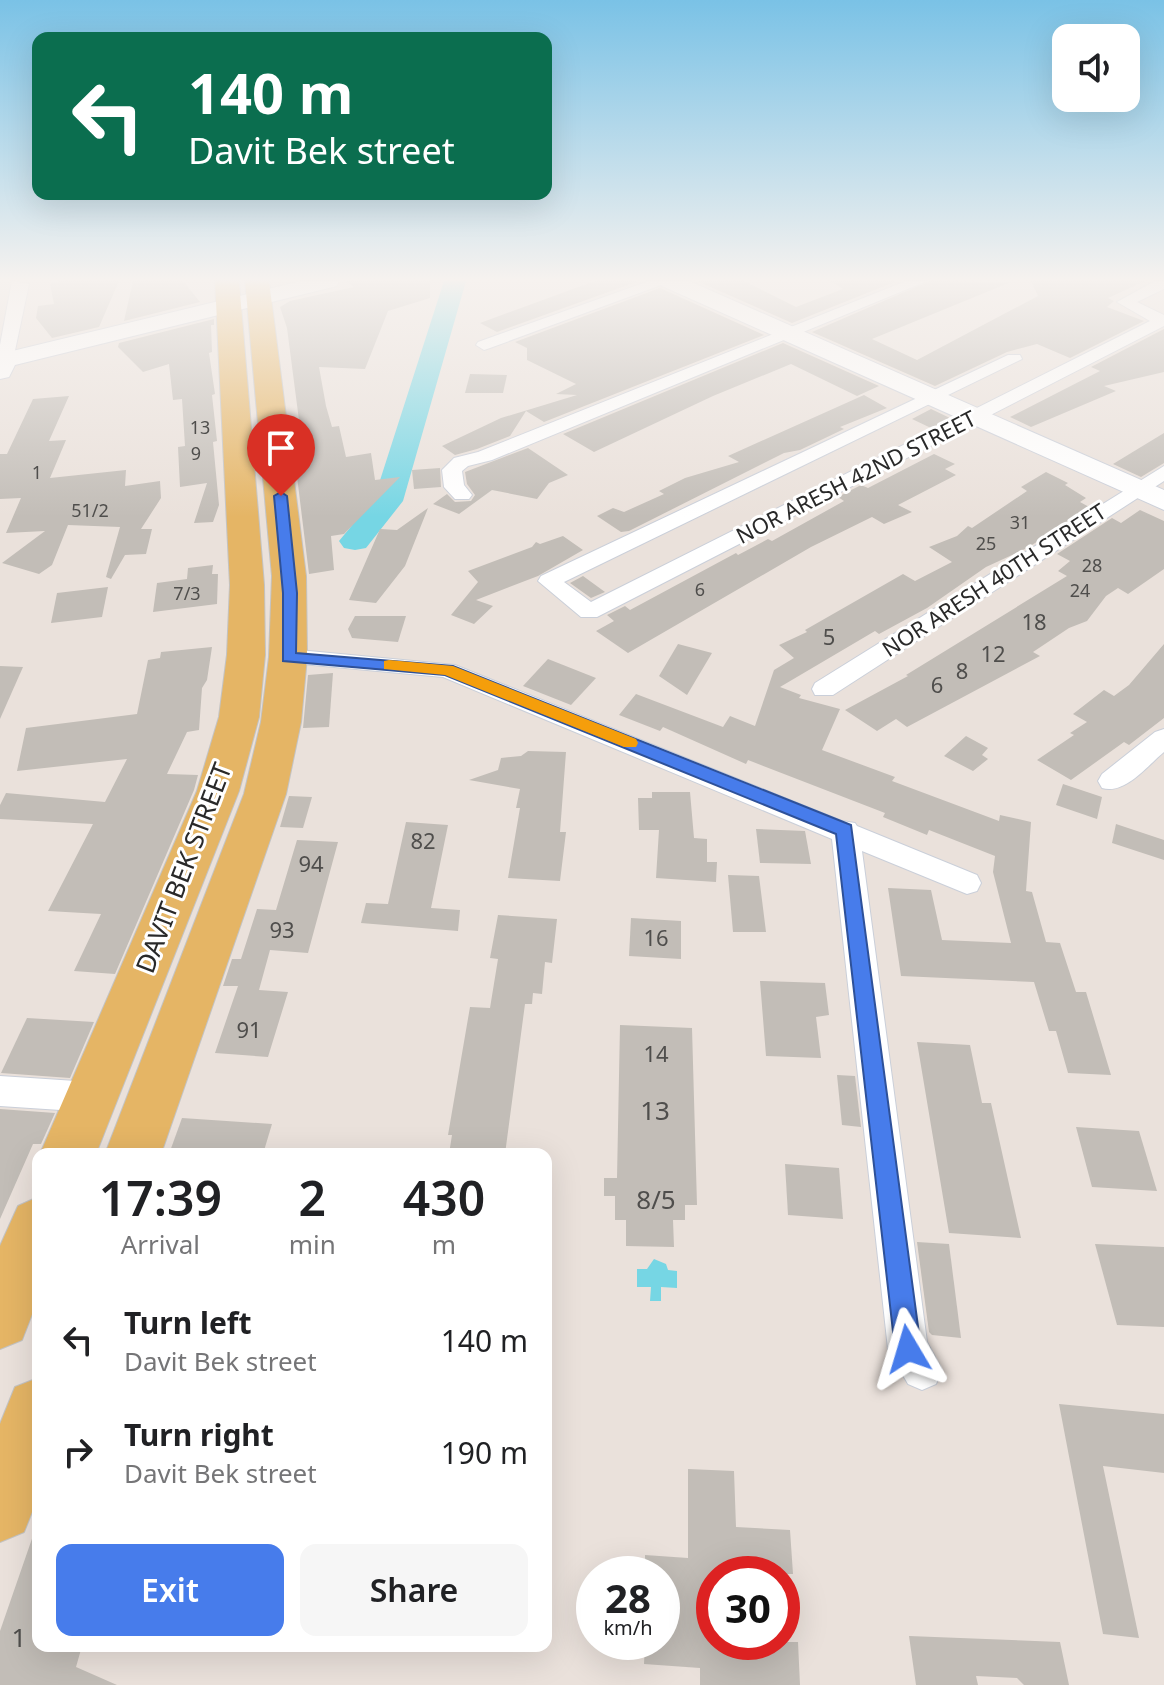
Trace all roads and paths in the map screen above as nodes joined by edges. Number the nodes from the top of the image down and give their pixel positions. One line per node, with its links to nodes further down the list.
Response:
1 (23, 360): 8 (street)
2 (244, 360): 22 (main road, DAVIT BEK STREET)
3 (254, 360): 15 (main road, DAVIT BEK STREET)
4 (724, 360): 13 (street)
5 (848, 360): 9 (street)
6 (1013, 360): 9 (street)
7 (1087, 360): 10 (street, NOR ARESH 42ND STREET)
8 (2, 366)
9 (932, 396): 10 (street); 10 (street, NOR ARESH 42ND STREET)
10 (978, 416): 12 (street)
11 (1164, 472): 12 (street, NOR ARESH 40TH STREET)
12 (1137, 489): 14 (street); 16 (street, NOR ARESH 40TH STREET)
13 (462, 495)
14 (1164, 501)
15 (288, 657): 19 (street); 24 (main road, DAVIT BEK STREET)
16 (824, 689)
17 (1164, 738): 18 (street)
18 (1111, 781)
19 (845, 830): 20 (street); 27 (street)
20 (967, 883)
21 (0, 1091): 22 (street)
22 (91, 1097): 23 (main road, DAVIT BEK STREET)
23 (70, 1148)
24 (135, 1148)
25 (32, 1241): 26 (main road)
26 (0, 1318)
27 (922, 1370)
28 (32, 1425): 29 (main road)
29 (0, 1508)

